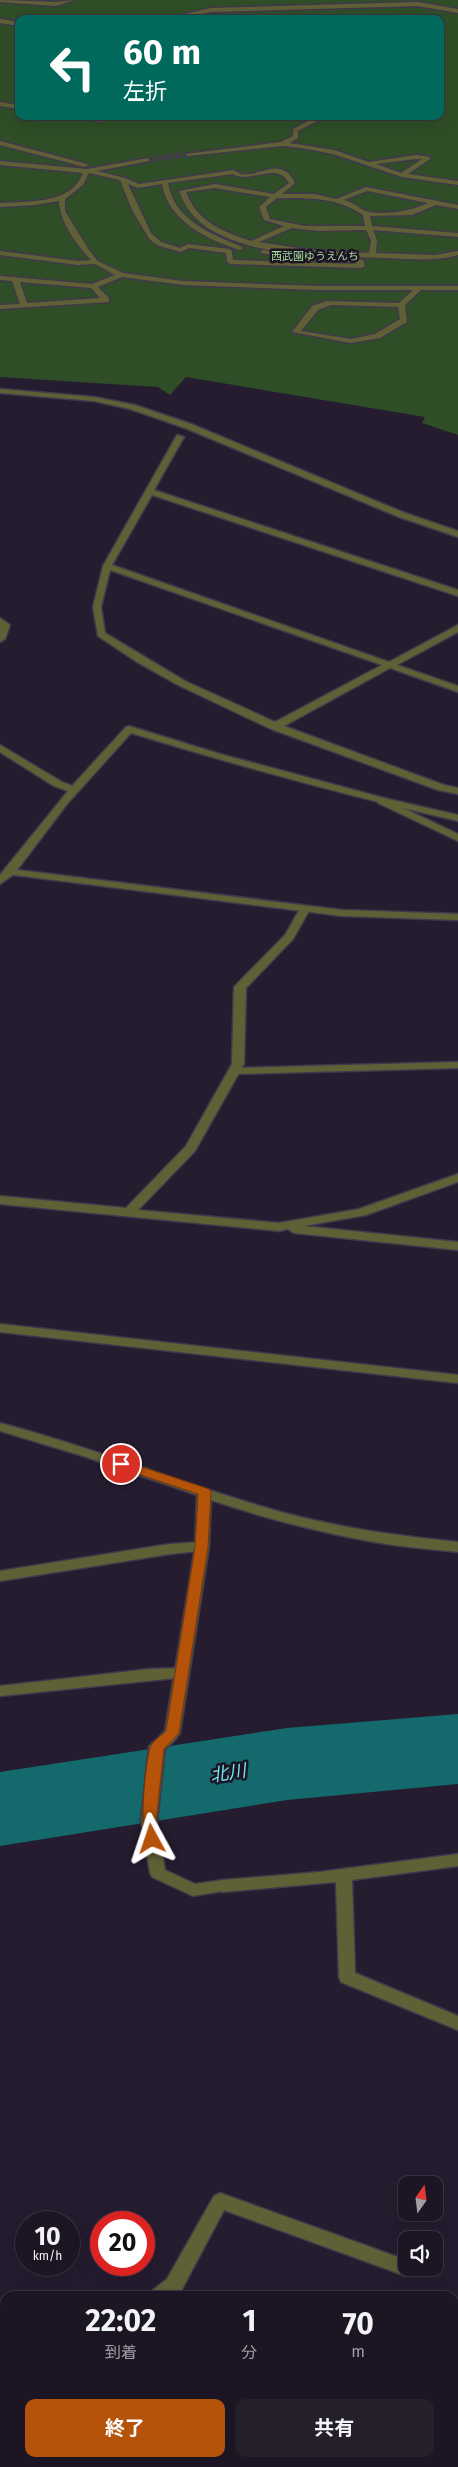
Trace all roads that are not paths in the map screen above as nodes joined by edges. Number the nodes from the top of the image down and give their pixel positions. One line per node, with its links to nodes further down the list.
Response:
1 (0, 0): 2 (street)
2 (71, 0)
3 (448, 3): 4 (street)
4 (418, 4): 5 (street); 6 (street)
5 (458, 11)
6 (186, 15)
7 (0, 21): 8 (street)
8 (15, 23)
9 (0, 104): 10 (street)
10 (15, 106)
11 (315, 120): 13 (street)
12 (0, 143): 18 (street)
13 (282, 144): 14 (street); 17 (street)
14 (188, 154)
15 (148, 160): 18 (street)
16 (0, 163): 19 (street)
17 (365, 164): 20 (street); 20 (street)
18 (97, 168): 19 (street)
19 (87, 171): 21 (street); 25 (street)
20 (402, 175): 23 (street)
21 (123, 179): 22 (street); 39 (street)
22 (165, 182): 24 (street); 38 (street)
23 (458, 183)
24 (276, 196): 26 (street); 32 (street); 37 (street)
25 (62, 198): 28 (street); 43 (street)
26 (336, 201): 27 (street); 30 (street)
27 (436, 202): 29 (street); 31 (street)
28 (0, 206)
29 (458, 207)
30 (366, 214): 31 (street); 33 (street)
31 (412, 214): 34 (street)
32 (289, 227): 33 (street); 37 (street)
33 (369, 228): 34 (street); 42 (street)
34 (411, 231): 35 (street)
35 (458, 235)
36 (260, 244): 37 (street); 37 (street); 42 (street)
37 (250, 246): 38 (street); 39 (street)
38 (240, 248): 39 (street)
39 (229, 251)
40 (0, 253): 43 (street)
41 (458, 253): 42 (street)
42 (372, 255)
43 (96, 262): 44 (street)
44 (121, 275): 47 (street); 48 (street)
45 (0, 278): 46 (street)
46 (15, 279): 47 (street); 50 (street)
47 (93, 286): 50 (street)
48 (419, 288): 49 (street); 51 (street)
49 (458, 288)
50 (24, 305): 52 (street)
51 (401, 306): 51 (street)
52 (0, 307)
53 (0, 391): 56 (street)
54 (180, 437): 55 (street)
55 (149, 491): 57 (street); 58 (street)
56 (458, 534)
57 (107, 566): 62 (street); 64 (street)
58 (458, 593)
59 (0, 621): 61 (street)
60 (458, 628): 62 (street)
61 (0, 639)
62 (386, 665): 63 (street); 64 (street)
63 (458, 689)
64 (274, 727): 67 (street)
65 (0, 748): 66 (street)
66 (75, 790): 68 (street); 71 (street)
67 (458, 791)
68 (382, 801): 69 (street); 70 (street)
69 (458, 818)
70 (458, 838)
71 (10, 872): 72 (street); 73 (street)
72 (0, 881)
73 (305, 909): 74 (street); 76 (street)
74 (458, 917)
75 (458, 1065): 76 (street)
76 (234, 1071): 79 (street)
77 (458, 1178): 80 (street)
78 (0, 1200): 79 (street)
79 (128, 1213): 80 (street)
80 (279, 1227): 81 (street)
81 (458, 1246)
82 (0, 1328): 83 (street)
83 (458, 1379)
84 (0, 1427): 85 (street)
85 (204, 1492): 86 (street); 87 (street)
86 (202, 1547): 88 (street); 89 (street)
87 (458, 1547)
88 (0, 1576)
89 (181, 1674): 90 (street); 92 (street)
90 (0, 1691)
91 (458, 1860): 92 (street)
92 (344, 1874): 93 (street)
93 (458, 2023)
94 (398, 2265): 95 (street)
95 (166, 2291)

